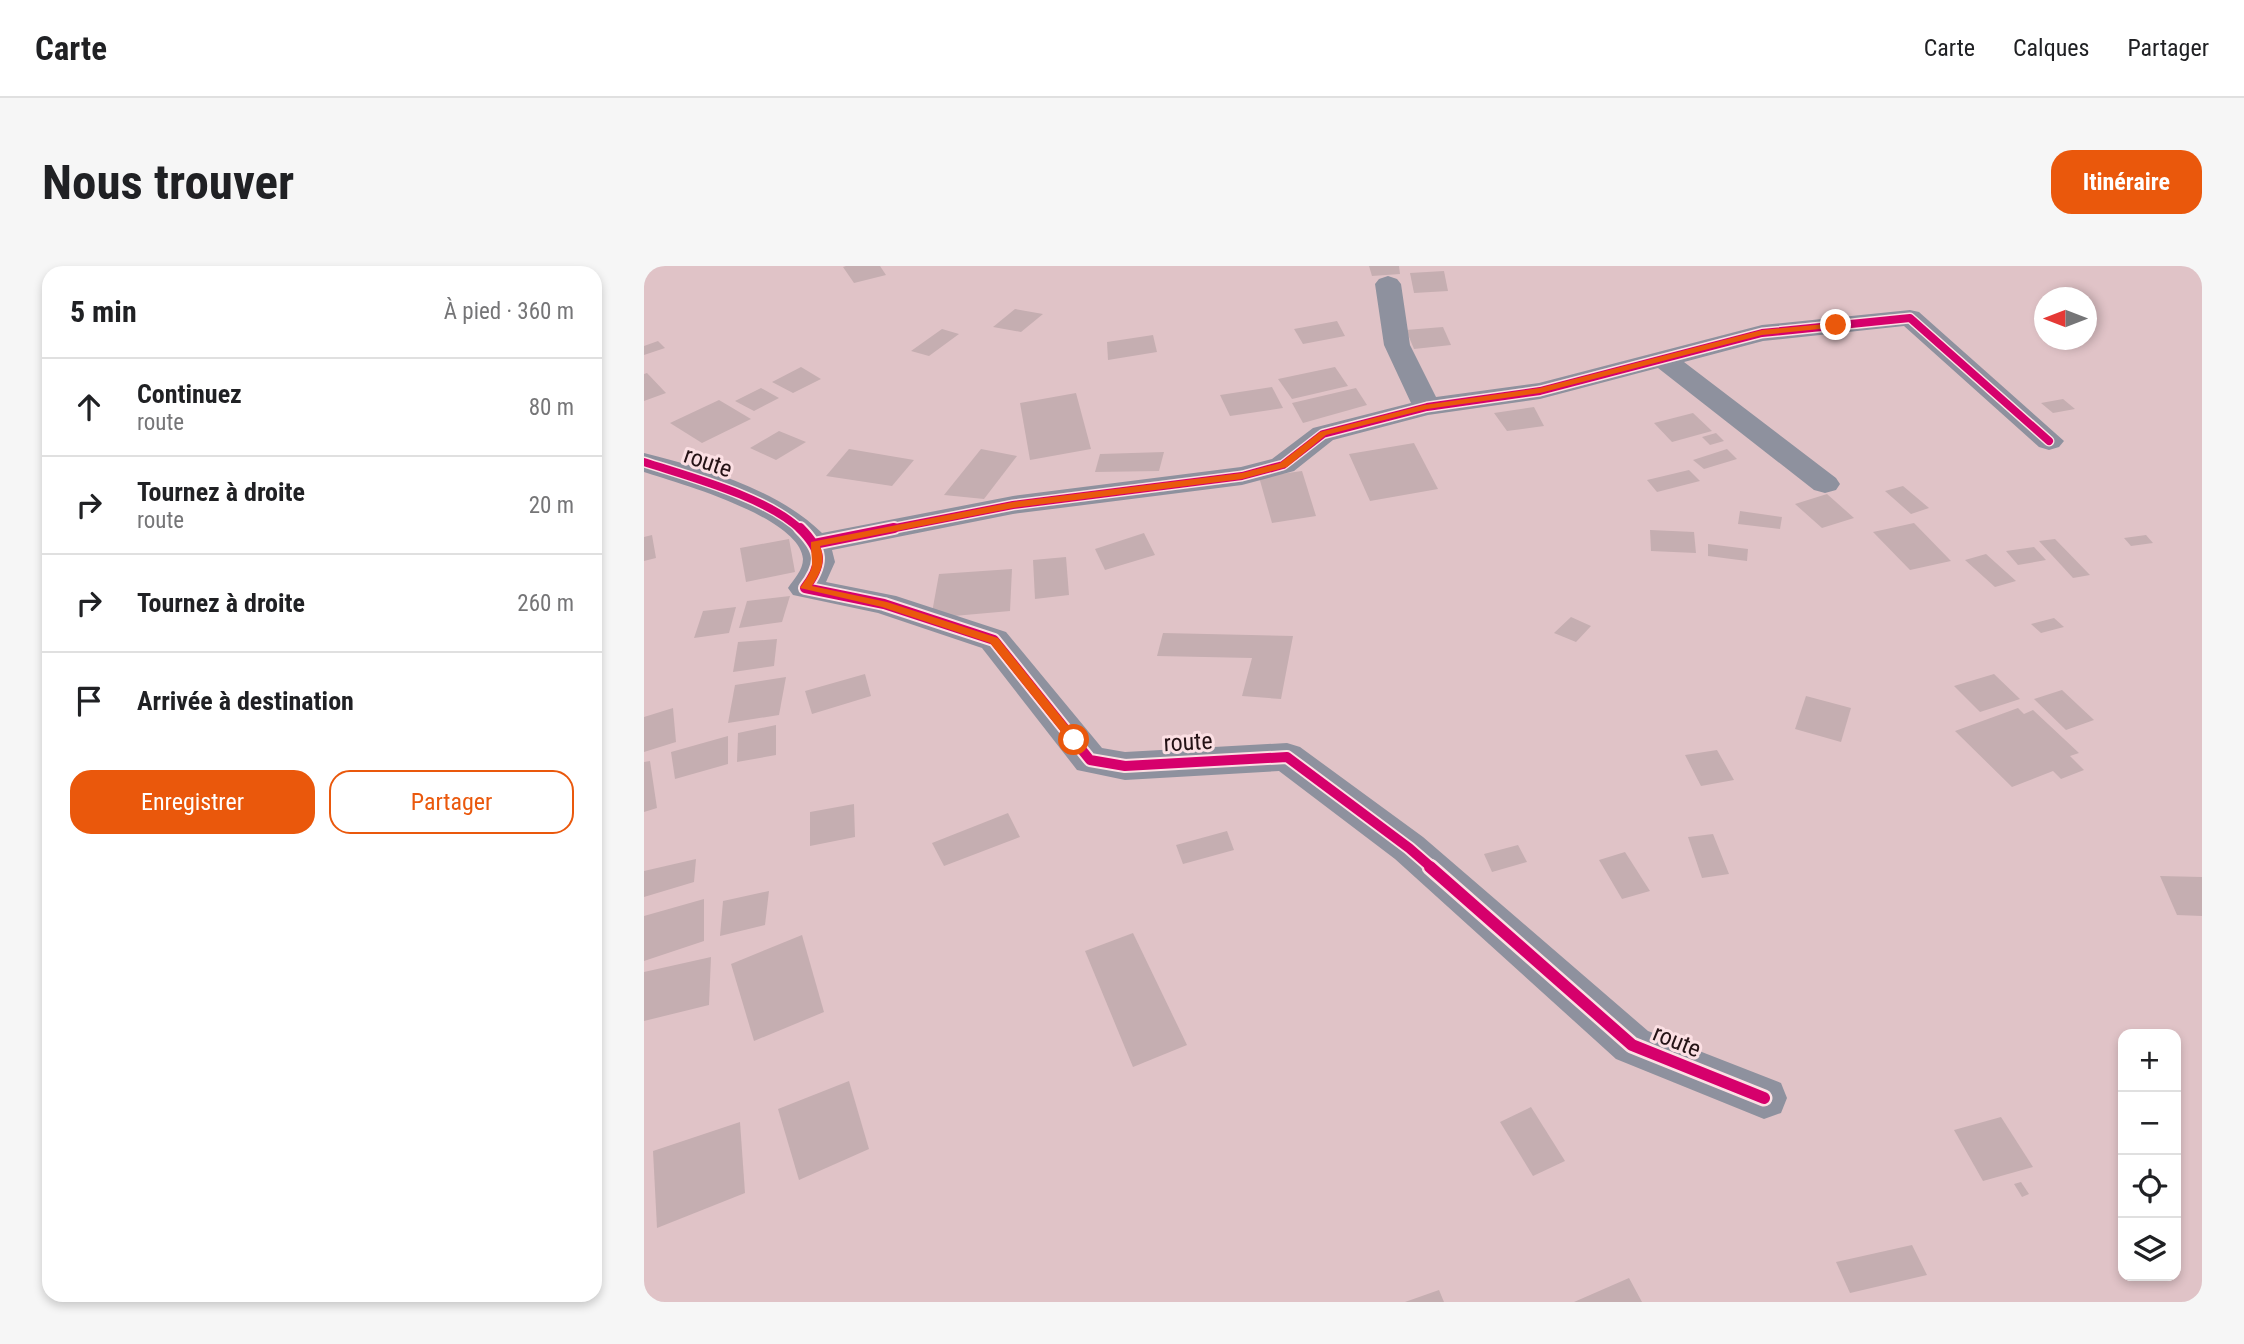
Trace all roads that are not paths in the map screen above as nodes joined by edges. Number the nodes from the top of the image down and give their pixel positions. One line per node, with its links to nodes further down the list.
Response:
1 (1388, 284): 3 (street)
2 (1662, 358): 3 (street); 4 (street); 6 (street)
3 (1427, 407): 7 (street)
4 (2049, 441)
5 (644, 462): 7 (street, route)
6 (1825, 484)
7 (814, 544): 8 (street, route)
8 (1764, 1098)

